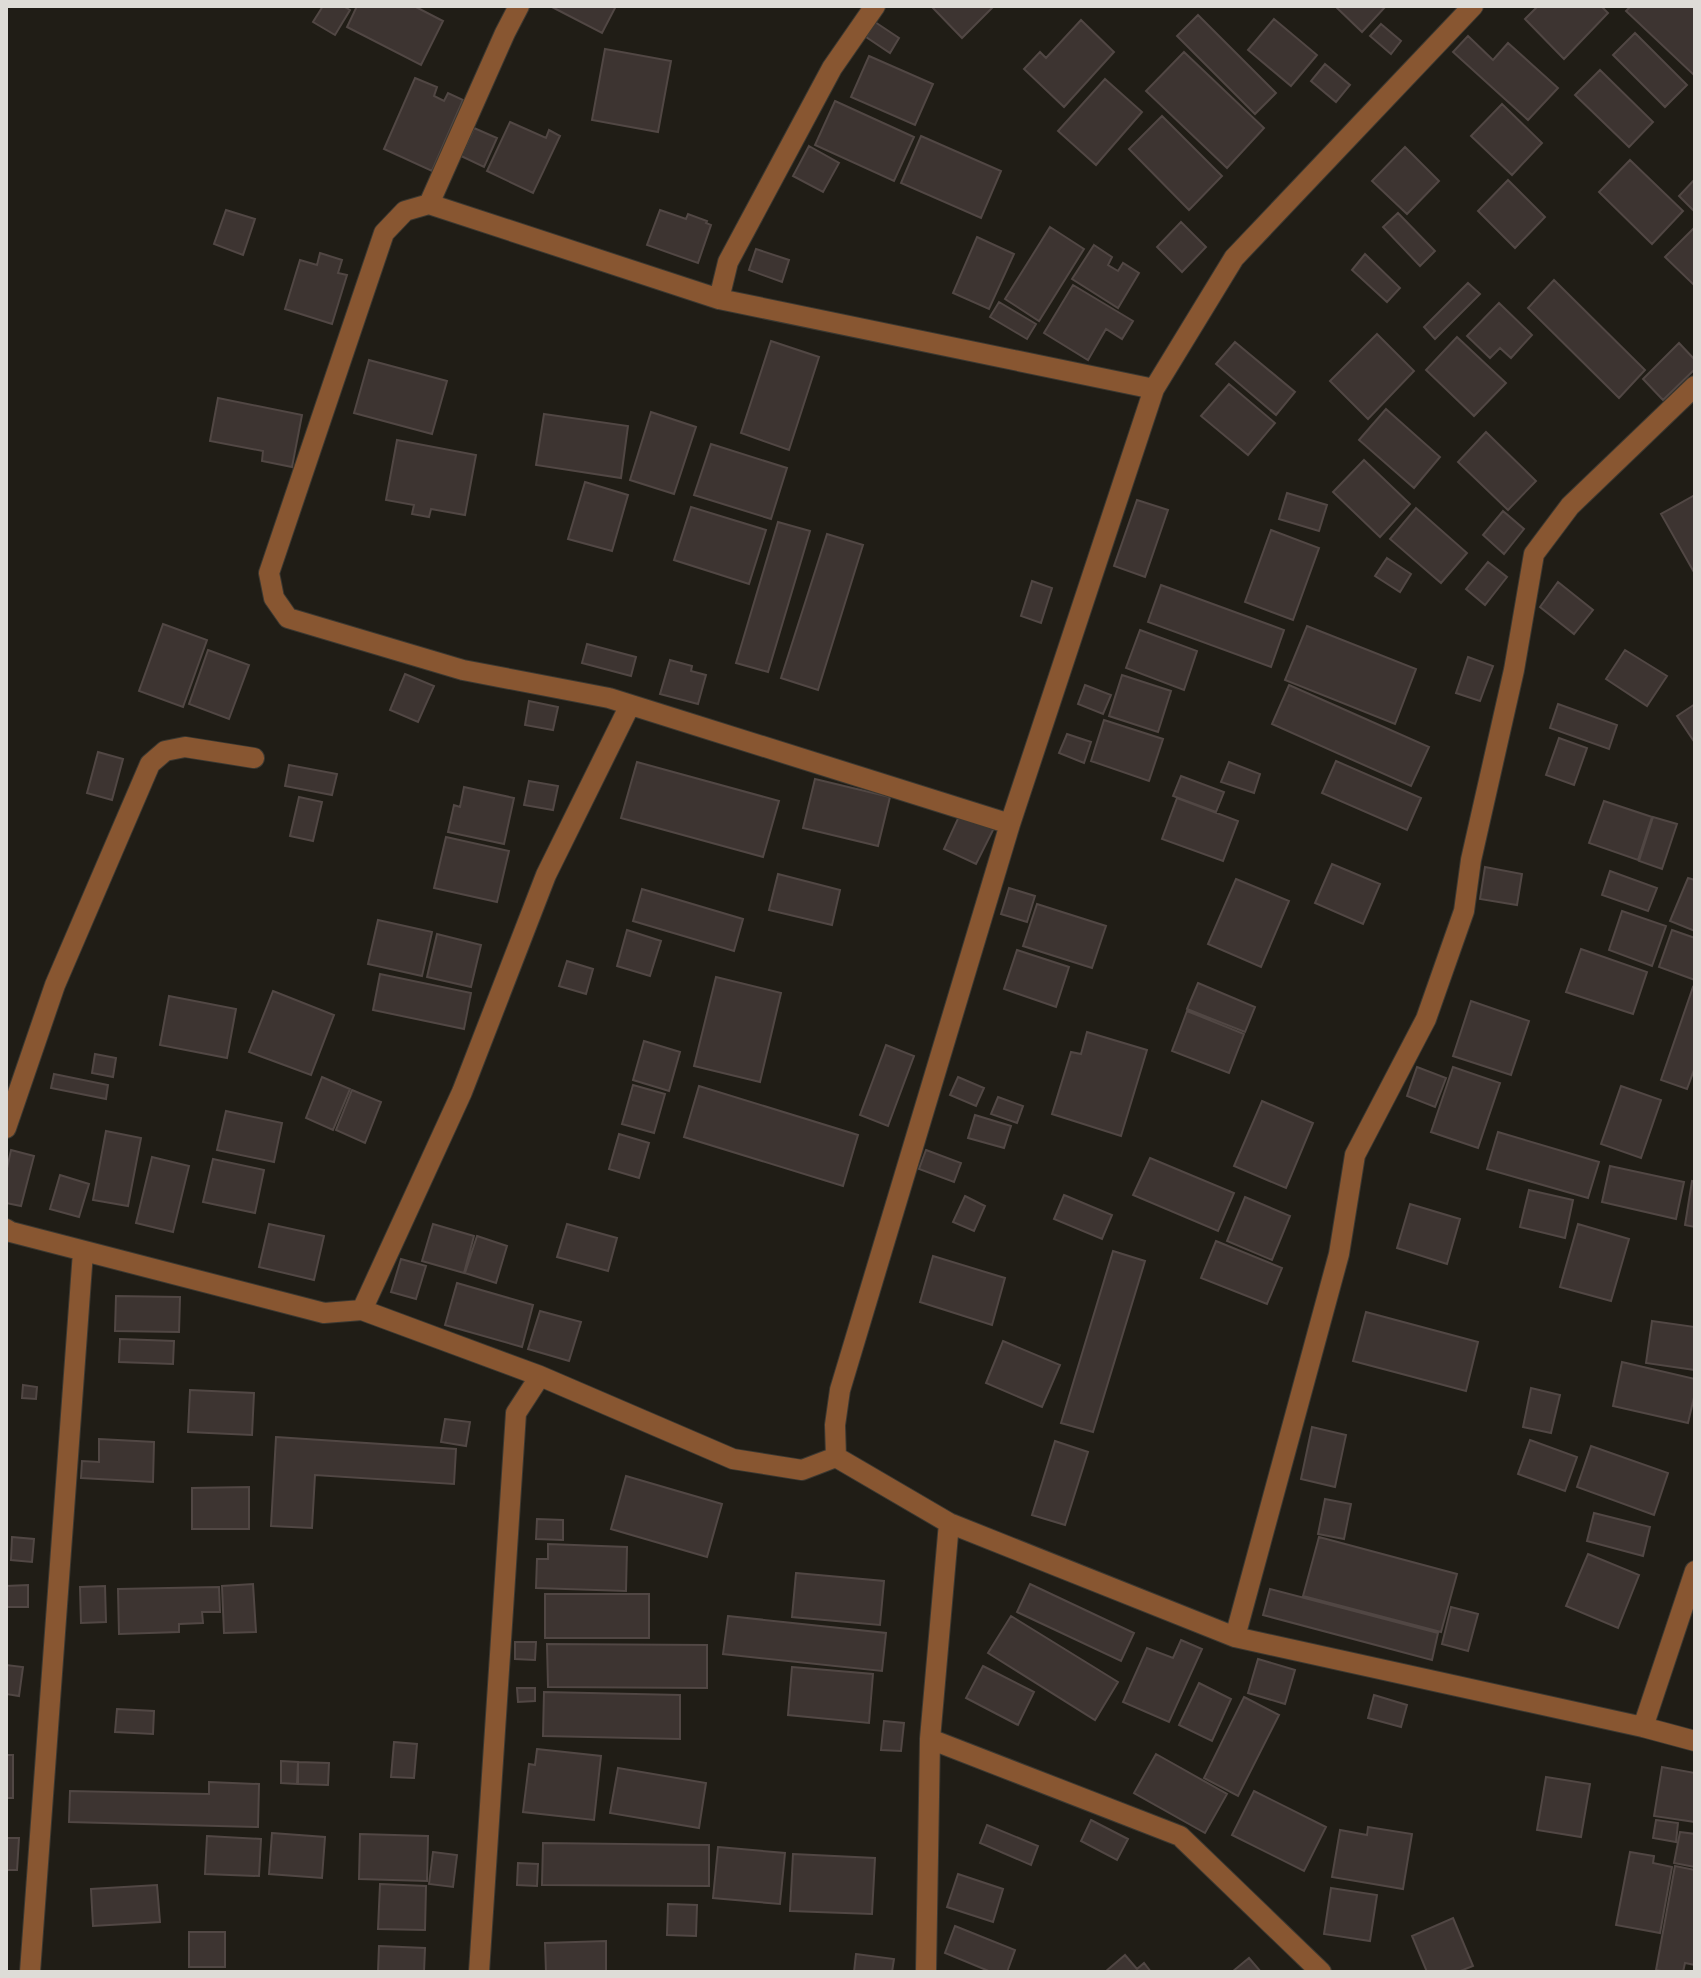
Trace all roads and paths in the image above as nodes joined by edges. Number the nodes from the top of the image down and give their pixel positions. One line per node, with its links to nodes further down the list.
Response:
1 (519, 6): 4 (street)
2 (875, 6): 5 (street)
3 (1473, 6): 7 (street)
4 (429, 204): 5 (street); 8 (street)
5 (719, 299): 7 (street)
6 (1695, 386): 19 (street)
7 (1154, 389): 10 (street)
8 (630, 705): 10 (street); 14 (street)
9 (254, 758): 11 (street)
10 (1010, 824): 16 (street)
11 (6, 1128)
12 (6, 1229): 13 (street)
13 (83, 1252): 14 (street); 23 (street)
14 (362, 1310): 15 (street)
15 (540, 1376): 16 (street); 24 (street)
16 (836, 1457): 17 (street)
17 (949, 1523): 19 (street); 21 (street)
18 (1695, 1571): 20 (street)
19 (1235, 1637): 20 (street)
20 (1643, 1727): 22 (street)
21 (930, 1739): 25 (street); 26 (street)
22 (1695, 1741)
23 (30, 1972)
24 (479, 1972)
25 (926, 1972)
26 (1321, 1972)

